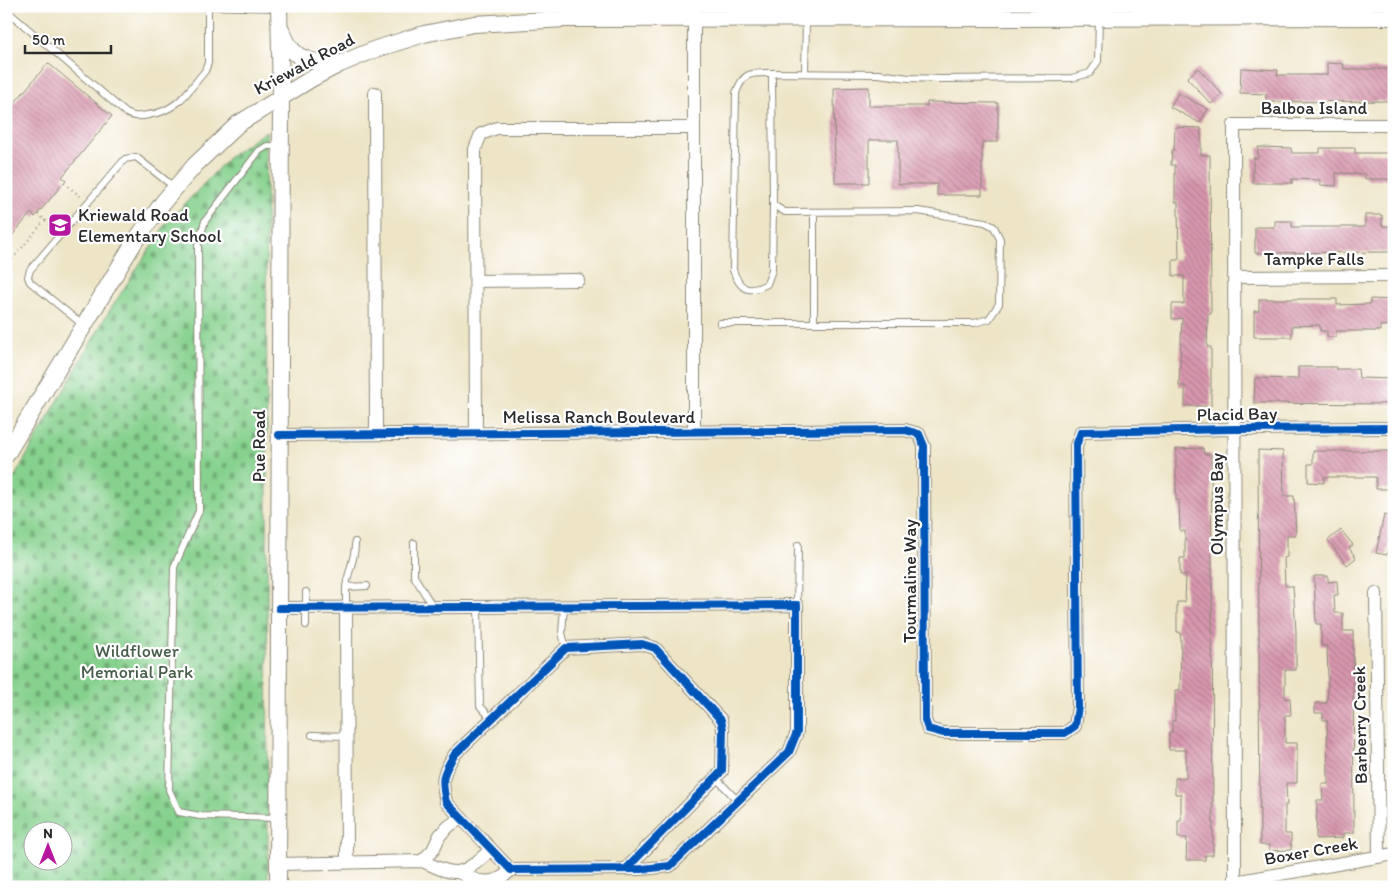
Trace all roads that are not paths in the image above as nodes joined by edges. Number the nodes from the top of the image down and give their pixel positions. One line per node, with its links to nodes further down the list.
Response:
1 (204, 6): 2 (lane)
2 (208, 6): 3 (lane); 4 (lane)
3 (279, 7): 9 (street, Pue Road)
4 (6, 10)
5 (694, 12): 6 (street, Kriewald Road); 10 (street, Kriewald Road); 17 (street)
6 (806, 18): 7 (street, Kriewald Road); 11 (lane)
7 (1100, 18): 8 (street, Kriewald Road); 11 (lane)
8 (1394, 18)
9 (280, 27): 10 (street); 14 (street, Pue Road)
10 (340, 64): 14 (street, Kriewald Road)
11 (805, 72): 12 (lane)
12 (772, 73): 20 (lane); 20 (lane)
13 (374, 93): 33 (street)
14 (281, 97): 18 (street, Pue Road); 19 (street, Kriewald Road)
15 (1234, 125): 16 (street, Balboa Island); 23 (street, Olympus Bay)
16 (1394, 125)
17 (694, 128): 25 (street); 31 (street)
18 (281, 146): 35 (street, Pue Road); 59 (lane)
19 (175, 188): 28 (street, Kriewald Road); 28 (lane)
20 (773, 205): 21 (lane)
21 (814, 212): 27 (lane); 27 (lane)
22 (1394, 276): 23 (street, Tampke Falls)
23 (1234, 277): 30 (street, Olympus Bay)
24 (578, 280): 25 (street)
25 (476, 281): 32 (street)
26 (720, 323): 27 (lane)
27 (814, 323)
28 (83, 325): 36 (street, Kriewald Road)
29 (1394, 428): 30 (street, Placid Bay)
30 (1234, 429): 54 (street, Placid Bay); 70 (street, Olympus Bay)
31 (694, 431): 32 (street, Melissa Ranch Boulevard); 34 (street, Melissa Ranch Boulevard)
32 (476, 433): 33 (street, Melissa Ranch Boulevard)
33 (376, 434): 35 (street, Melissa Ranch Boulevard)
34 (919, 434): 54 (street, Tourmaline Way)
35 (279, 435): 48 (street, Pue Road)
36 (6, 455)
37 (355, 542): 41 (lane)
38 (414, 543): 46 (lane)
39 (798, 545): 44 (lane)
40 (367, 586): 41 (lane)
41 (346, 587): 50 (lane)
42 (306, 592): 49 (lane)
43 (1376, 593): 63 (street, Barberry Creek)
44 (797, 605): 45 (street); 58 (street)
45 (564, 606): 47 (street); 52 (lane)
46 (433, 607): 47 (street); 50 (street)
47 (478, 607): 53 (lane)
48 (279, 608): 49 (street); 59 (street, Pue Road)
49 (306, 608): 50 (street); 51 (lane)
50 (346, 608): 56 (street)
51 (306, 625)
52 (566, 648): 53 (street); 57 (street)
53 (492, 719): 60 (street)
54 (928, 729)
55 (312, 735): 56 (lane)
56 (347, 736): 65 (street)
57 (716, 778): 58 (lane); 67 (street)
58 (738, 801): 67 (street)
59 (278, 818): 66 (street, Pue Road)
60 (461, 818): 61 (street); 64 (street)
61 (491, 850): 68 (street); 69 (street)
62 (1394, 854): 63 (street, Boxer Creek)
63 (1378, 856): 70 (street, Boxer Creek)
64 (422, 861): 65 (street); 69 (street)
65 (347, 862): 66 (street)
66 (278, 864): 71 (street, Pue Road)
67 (626, 869): 68 (street)
68 (511, 870): 69 (street)
69 (458, 872)
70 (1235, 882)
71 (278, 887)

